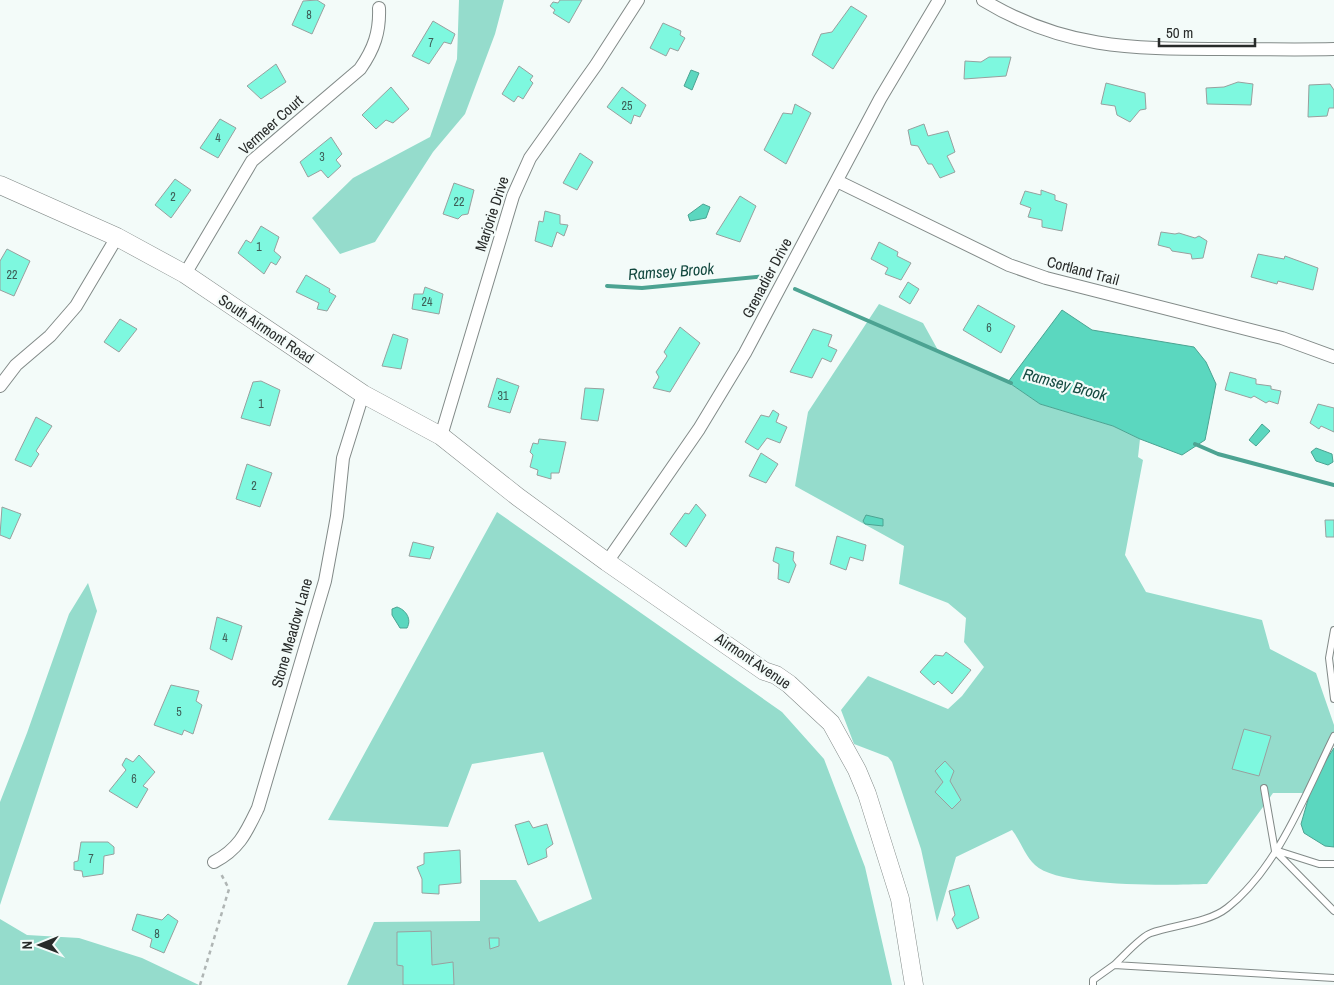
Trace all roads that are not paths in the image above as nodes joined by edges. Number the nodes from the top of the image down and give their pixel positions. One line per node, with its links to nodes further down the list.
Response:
1 (638, 0): 13 (street, Marjorie Drive)
2 (939, 0): 6 (street, Grenadier Drive)
3 (983, 0): 5 (street)
4 (379, 8): 9 (street, Vermeer Court)
5 (1334, 49)
6 (837, 181): 10 (street, Cortland Trail); 15 (street, Grenadier Drive)
7 (0, 185): 8 (street, South Airmont Road)
8 (117, 236): 9 (street, South Airmont Road); 11 (street)
9 (185, 274): 12 (street, South Airmont Road)
10 (1334, 356)
11 (0, 386)
12 (362, 394): 13 (street, South Airmont Road); 21 (street, Stone Meadow Lane)
13 (440, 436): 14 (street, South Airmont Road)
14 (518, 497): 15 (street, Airmont Avenue)
15 (607, 562): 26 (street, Airmont Avenue)
16 (1334, 630): 17 (lane)
17 (1334, 699)
18 (1334, 736): 20 (lane)
19 (1264, 788): 20 (lane)
20 (1275, 851): 22 (lane); 23 (lane); 24 (lane)
21 (214, 862)
22 (1334, 864)
23 (1334, 911)
24 (1114, 965): 25 (lane); 27 (lane)
25 (1334, 978)
26 (914, 985)
27 (1093, 985)

